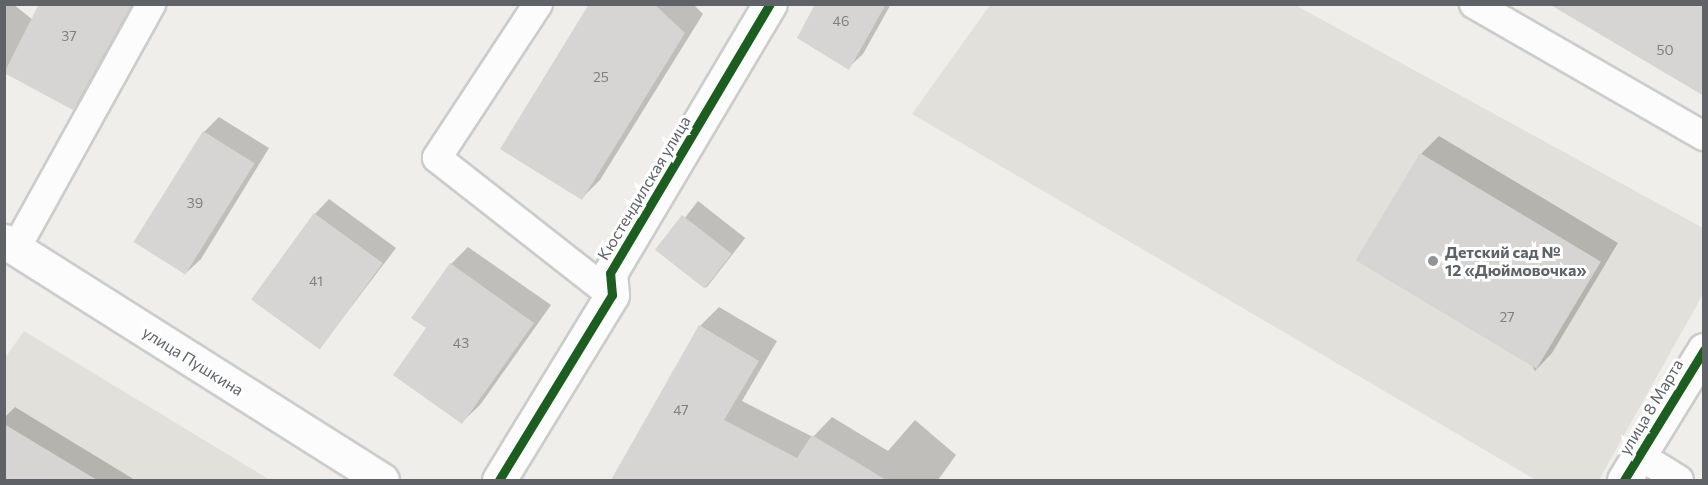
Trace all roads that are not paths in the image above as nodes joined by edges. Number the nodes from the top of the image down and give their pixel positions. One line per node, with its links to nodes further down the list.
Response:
1 (151, 4): 6 (lane)
2 (538, 4): 7 (lane)
3 (770, 4): 7 (street, Кюстендилская улица)
4 (1474, 4): 5 (lane)
5 (1704, 136)
6 (10, 245): 10 (street, улица Пушкина)
7 (612, 295): 11 (street, Кюстендилская улица)
8 (1704, 350): 9 (street, улица 8 Марта)
9 (1632, 468): 12 (lane)
10 (382, 480)
11 (499, 480)
12 (1679, 480)

